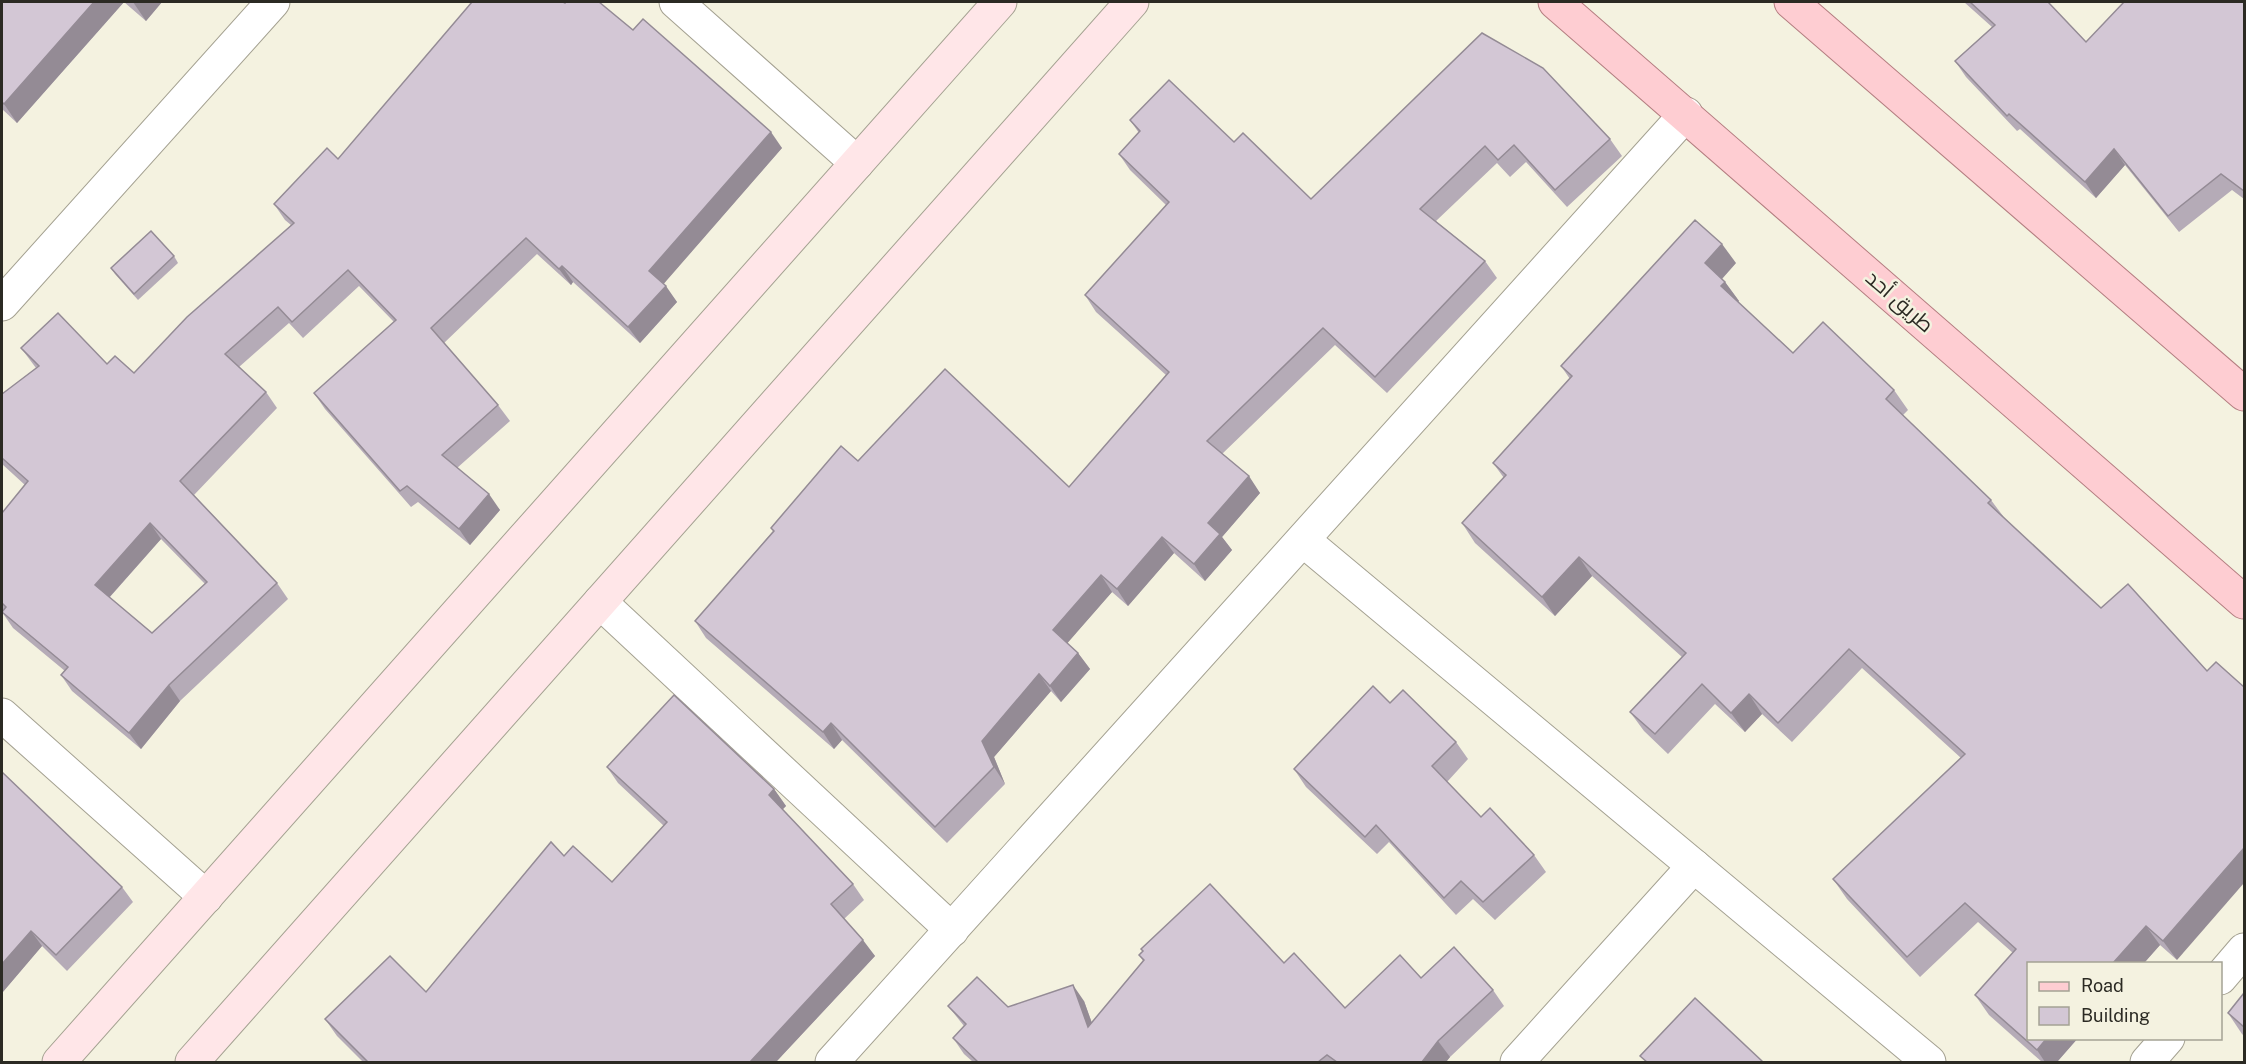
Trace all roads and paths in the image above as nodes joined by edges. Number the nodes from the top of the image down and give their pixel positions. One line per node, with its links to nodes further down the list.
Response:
1 (273, 2): 9 (street)
2 (676, 2): 8 (street)
3 (1000, 2): 8 (street)
4 (1132, 2): 12 (street)
5 (1555, 2): 7 (main road, طريق أحد)
6 (1791, 2): 10 (main road)
7 (1686, 114): 11 (street); 13 (main road, طريق أحد)
8 (857, 163): 16 (street)
9 (2, 304)
10 (2244, 394)
11 (1303, 540): 15 (street); 17 (street)
12 (600, 602): 17 (street); 22 (street)
13 (2244, 602)
14 (2, 715): 16 (street)
15 (1694, 866): 24 (street); 25 (street)
16 (206, 897): 21 (street)
17 (952, 930): 23 (street)
18 (2244, 950): 19 (street)
19 (2222, 976)
20 (2166, 1040): 26 (street)
21 (59, 1062)
22 (192, 1062)
23 (832, 1062)
24 (1518, 1062)
25 (1929, 1062)
26 (2147, 1062)

